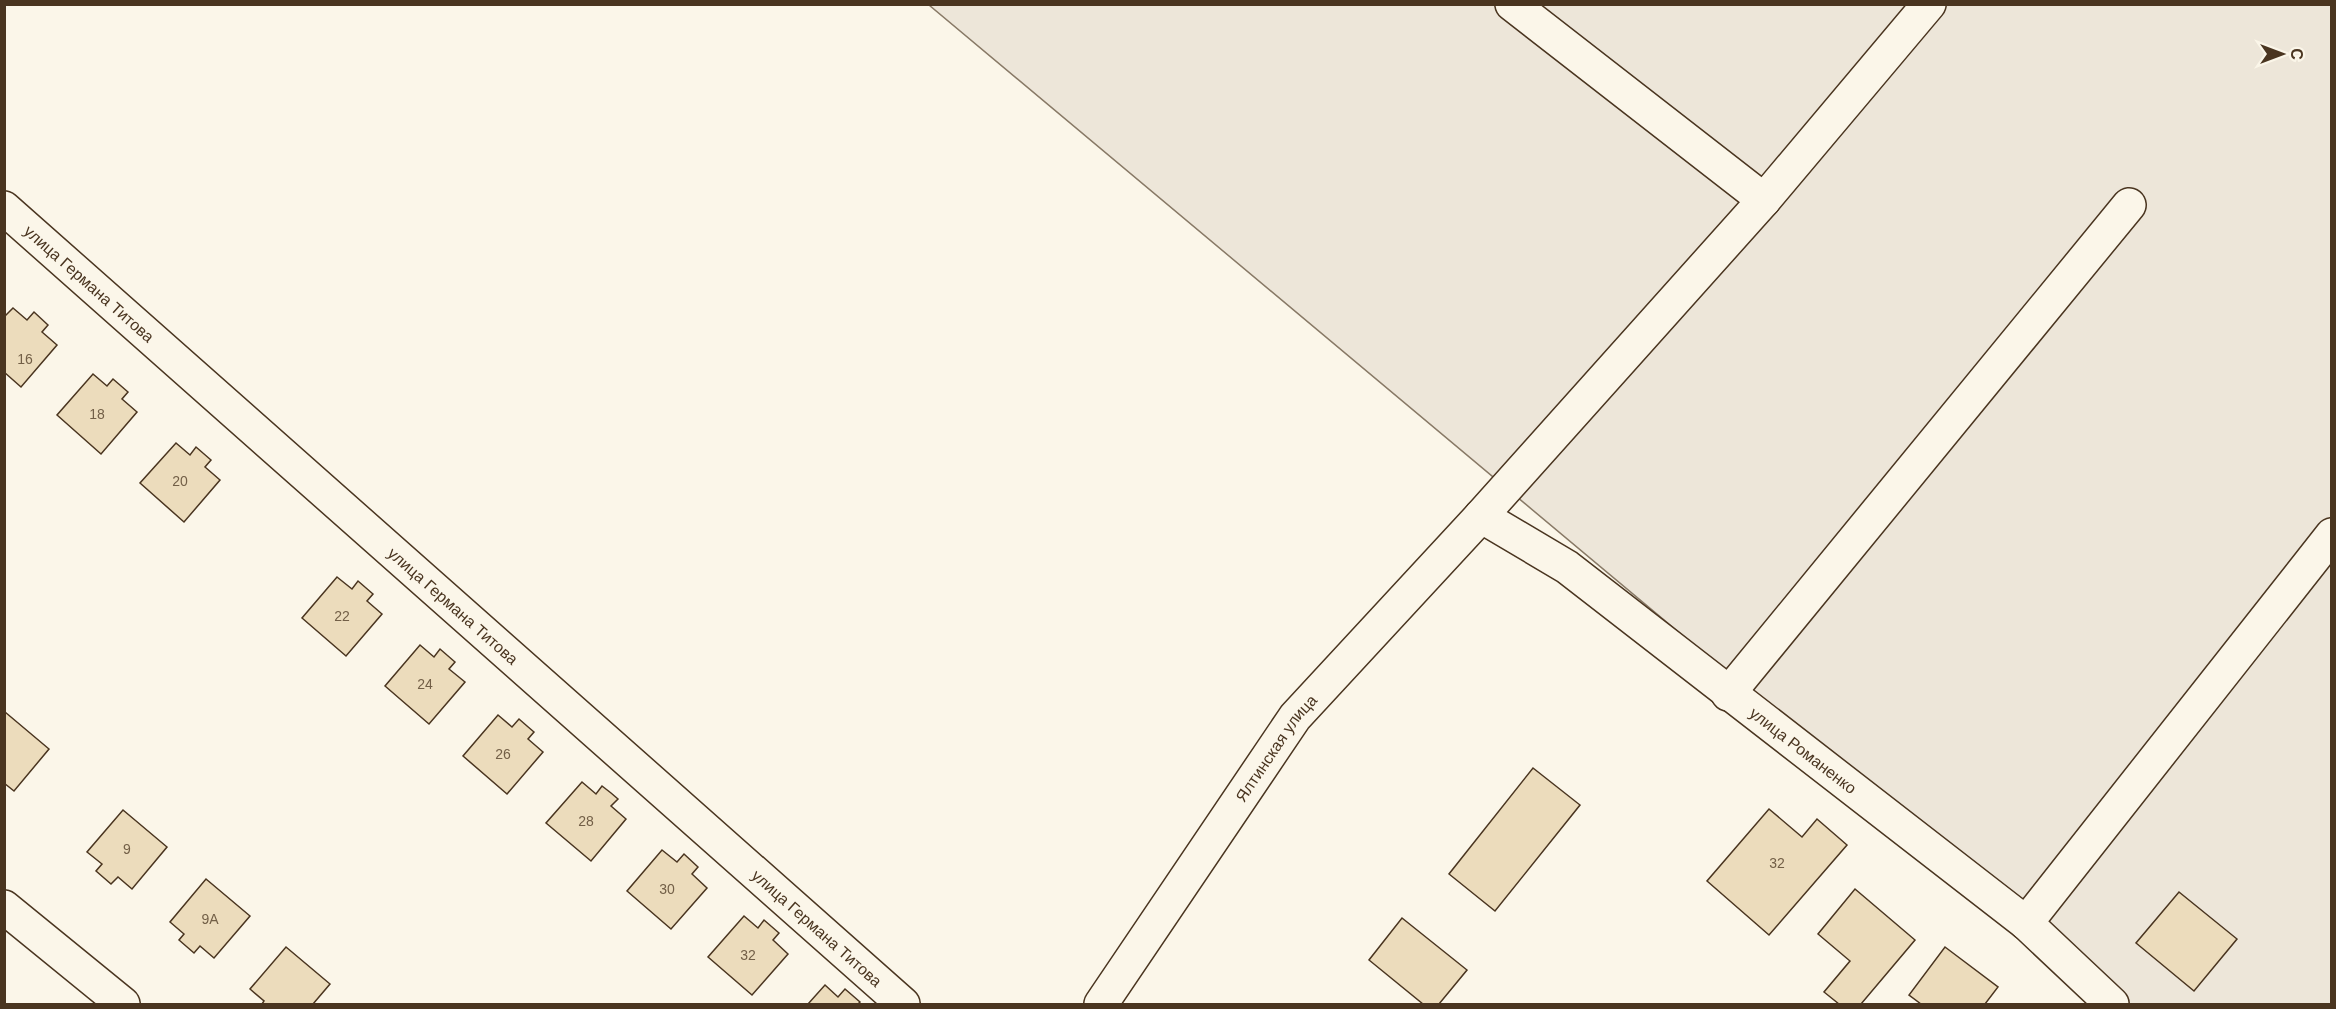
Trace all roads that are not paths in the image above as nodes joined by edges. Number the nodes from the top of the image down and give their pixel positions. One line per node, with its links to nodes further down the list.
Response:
1 (1512, 4): 3 (street)
2 (1929, 4): 3 (street, Ялтинская улица)
3 (1764, 200): 6 (street, Ялтинская улица)
4 (2129, 205): 8 (street)
5 (4, 208): 12 (street, улица Германа Титова)
6 (1481, 516): 8 (street, улица Романенко); 13 (street, Ялтинская улица)
7 (2331, 535): 10 (street)
8 (1728, 694): 10 (street, улица Романенко)
9 (4, 907): 11 (street)
10 (2026, 923): 14 (street, улица Романенко)
11 (123, 1005)
12 (903, 1005)
13 (1101, 1005)
14 (2112, 1005)

